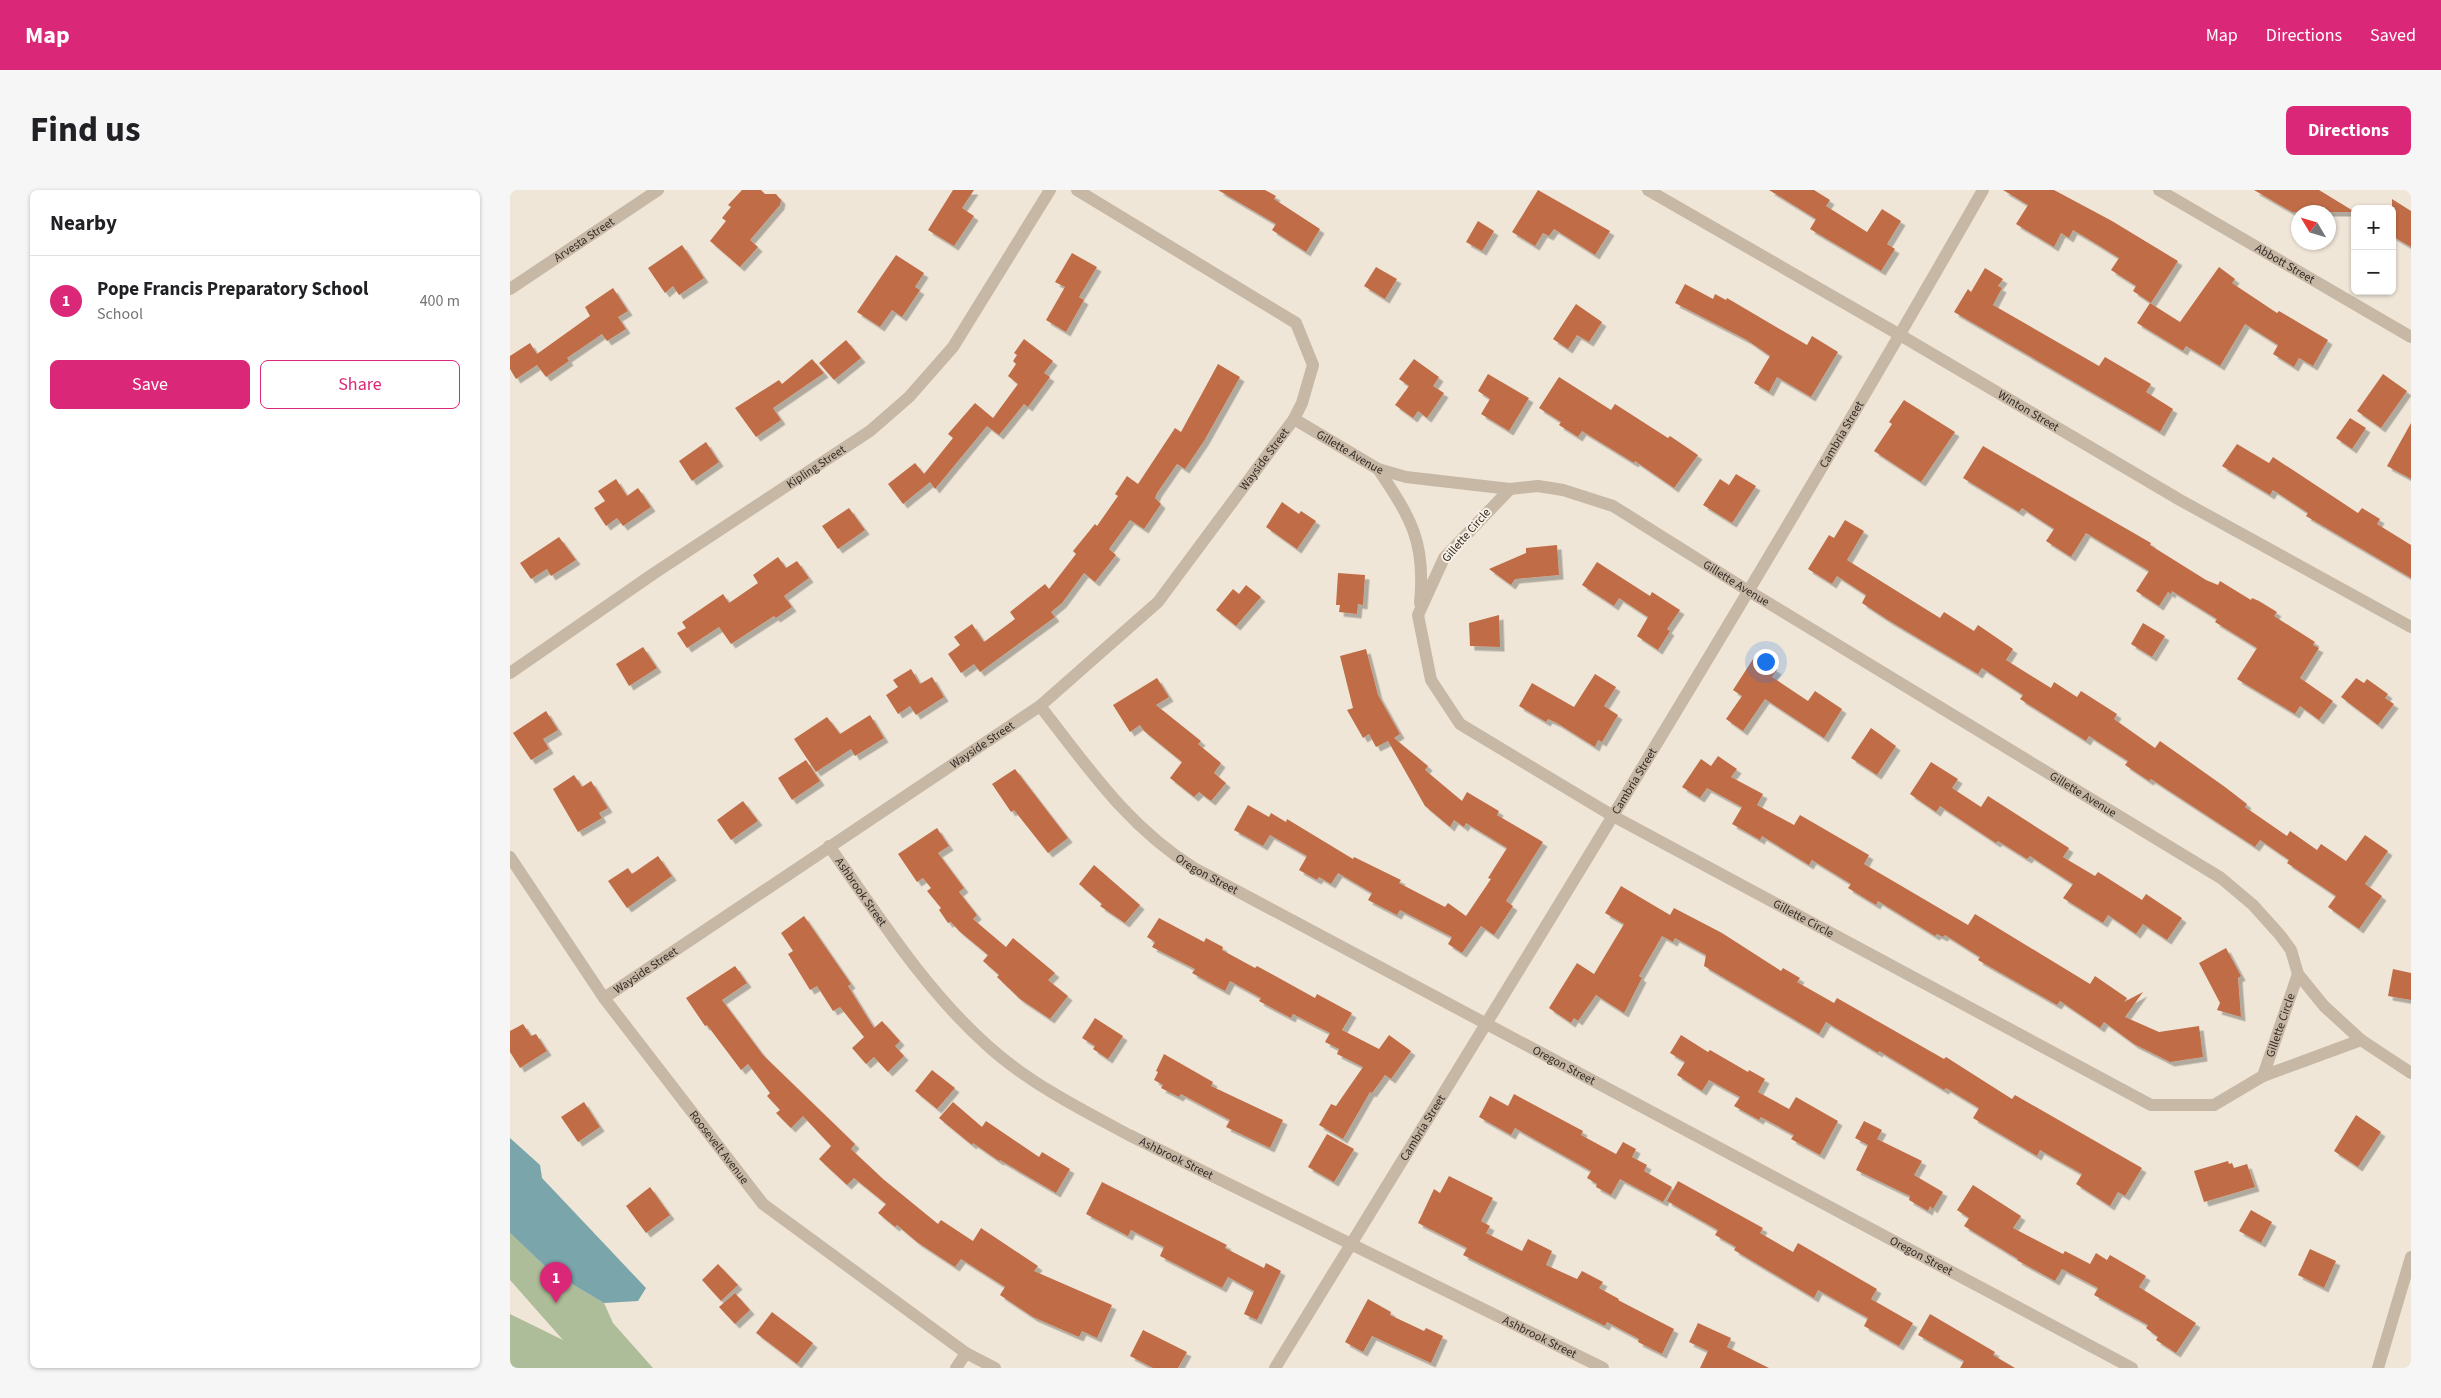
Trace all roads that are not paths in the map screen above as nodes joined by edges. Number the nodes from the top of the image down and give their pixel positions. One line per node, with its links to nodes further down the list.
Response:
1 (658, 190): 7 (street, Arvesta Street)
2 (1050, 190): 16 (street, Kipling Street)
3 (1077, 190): 10 (street)
4 (1648, 190): 8 (street, Winton Street)
5 (1983, 190): 8 (street, Cambria Street)
6 (2159, 190): 9 (street, Abbott Street)
7 (510, 289)
8 (1900, 335): 13 (street, Cambria Street); 15 (street, Winton Street)
9 (2411, 336)
10 (1294, 418): 11 (street, Gillette Avenue); 17 (street, Wayside Street)
11 (1378, 469): 12 (street, Gillette Avenue); 14 (street, Gillette Circle)
12 (1510, 489): 13 (street, Gillette Avenue); 14 (street, Gillette Circle)
13 (1748, 590): 18 (street, Cambria Street); 21 (street, Gillette Avenue)
14 (1418, 614): 18 (street, Gillette Circle)
15 (2411, 627)
16 (510, 672)
17 (1040, 706): 19 (street, Wayside Street); 23 (street, Oregon Street)
18 (1613, 816): 23 (street, Cambria Street); 26 (street, Gillette Circle)
19 (829, 846): 22 (street, Wayside Street); 27 (street, Ashbrook Street)
20 (510, 858): 22 (street, Roosevelt Avenue)
21 (2298, 974): 24 (street, Gillette Avenue); 26 (street, Gillette Circle)
22 (604, 998): 29 (street, Roosevelt Avenue)
23 (1487, 1024): 27 (street, Cambria Street); 34 (street, Oregon Street)
24 (2360, 1040): 25 (street, Gillette Avenue); 26 (street, Gillette Circle)
25 (2411, 1073)
26 (2263, 1076)
27 (1351, 1244): 32 (street, Cambria Street); 33 (street, Ashbrook Street)
28 (2411, 1257): 35 (street)
29 (966, 1353): 30 (street); 31 (street, Roosevelt Avenue)
30 (956, 1368)
31 (995, 1368)
32 (1275, 1368)
33 (1602, 1368)
34 (2132, 1368)
35 (2378, 1368)

